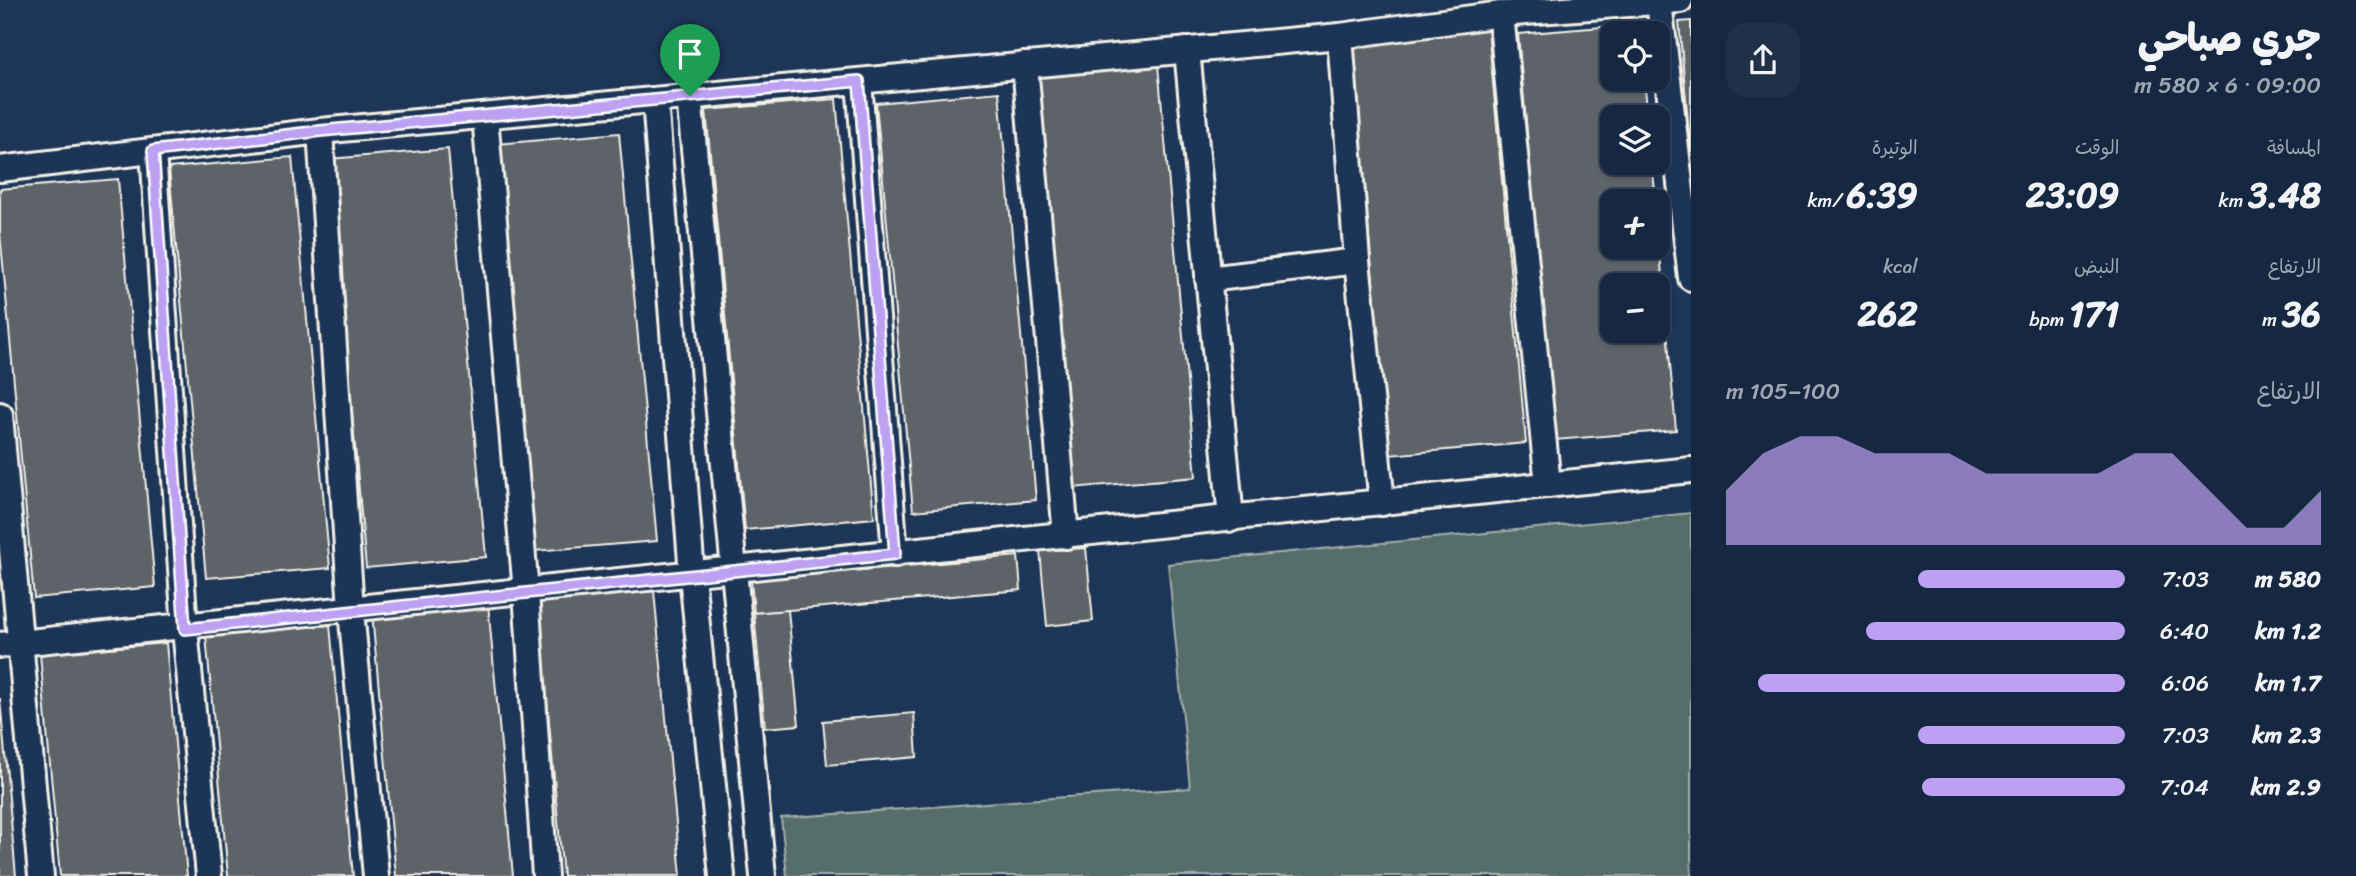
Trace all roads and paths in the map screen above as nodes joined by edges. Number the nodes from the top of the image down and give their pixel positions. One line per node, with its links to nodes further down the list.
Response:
1 (1670, 1): 2 (street); 14 (street)
2 (1501, 14): 3 (street); 20 (street)
3 (1340, 36): 4 (street); 13 (street)
4 (1187, 50): 5 (street); 15 (street)
5 (1025, 65): 6 (street); 23 (street)
6 (859, 81): 7 (street); 24 (street)
7 (690, 96): 8 (street); 17 (street)
8 (654, 100): 9 (street); 16 (street)
9 (485, 116): 10 (street); 27 (street)
10 (320, 131): 11 (street); 28 (street)
11 (153, 151): 12 (street); 29 (street)
12 (0, 169)
13 (1357, 261): 15 (street); 21 (street)
14 (1691, 278)
15 (1208, 279): 22 (street)
16 (676, 339): 17 (street); 26 (street)
17 (710, 341): 25 (street)
18 (0, 415): 30 (street)
19 (1691, 470): 20 (street)
20 (1548, 485): 21 (street)
21 (1382, 503): 22 (street)
22 (1231, 519): 23 (street)
23 (1066, 536): 24 (street)
24 (895, 554): 25 (street)
25 (733, 570): 26 (street); 31 (street)
26 (692, 575): 27 (street); 32 (street)
27 (526, 592): 28 (street); 36 (street)
28 (351, 610): 29 (street); 35 (street)
29 (185, 629): 30 (street); 34 (street)
30 (10, 645): 33 (street)
31 (751, 746): 32 (street); 38 (street)
32 (711, 751): 37 (street)
33 (41, 876)
34 (209, 876)
35 (376, 876)
36 (545, 876)
37 (722, 876)
38 (763, 876)

